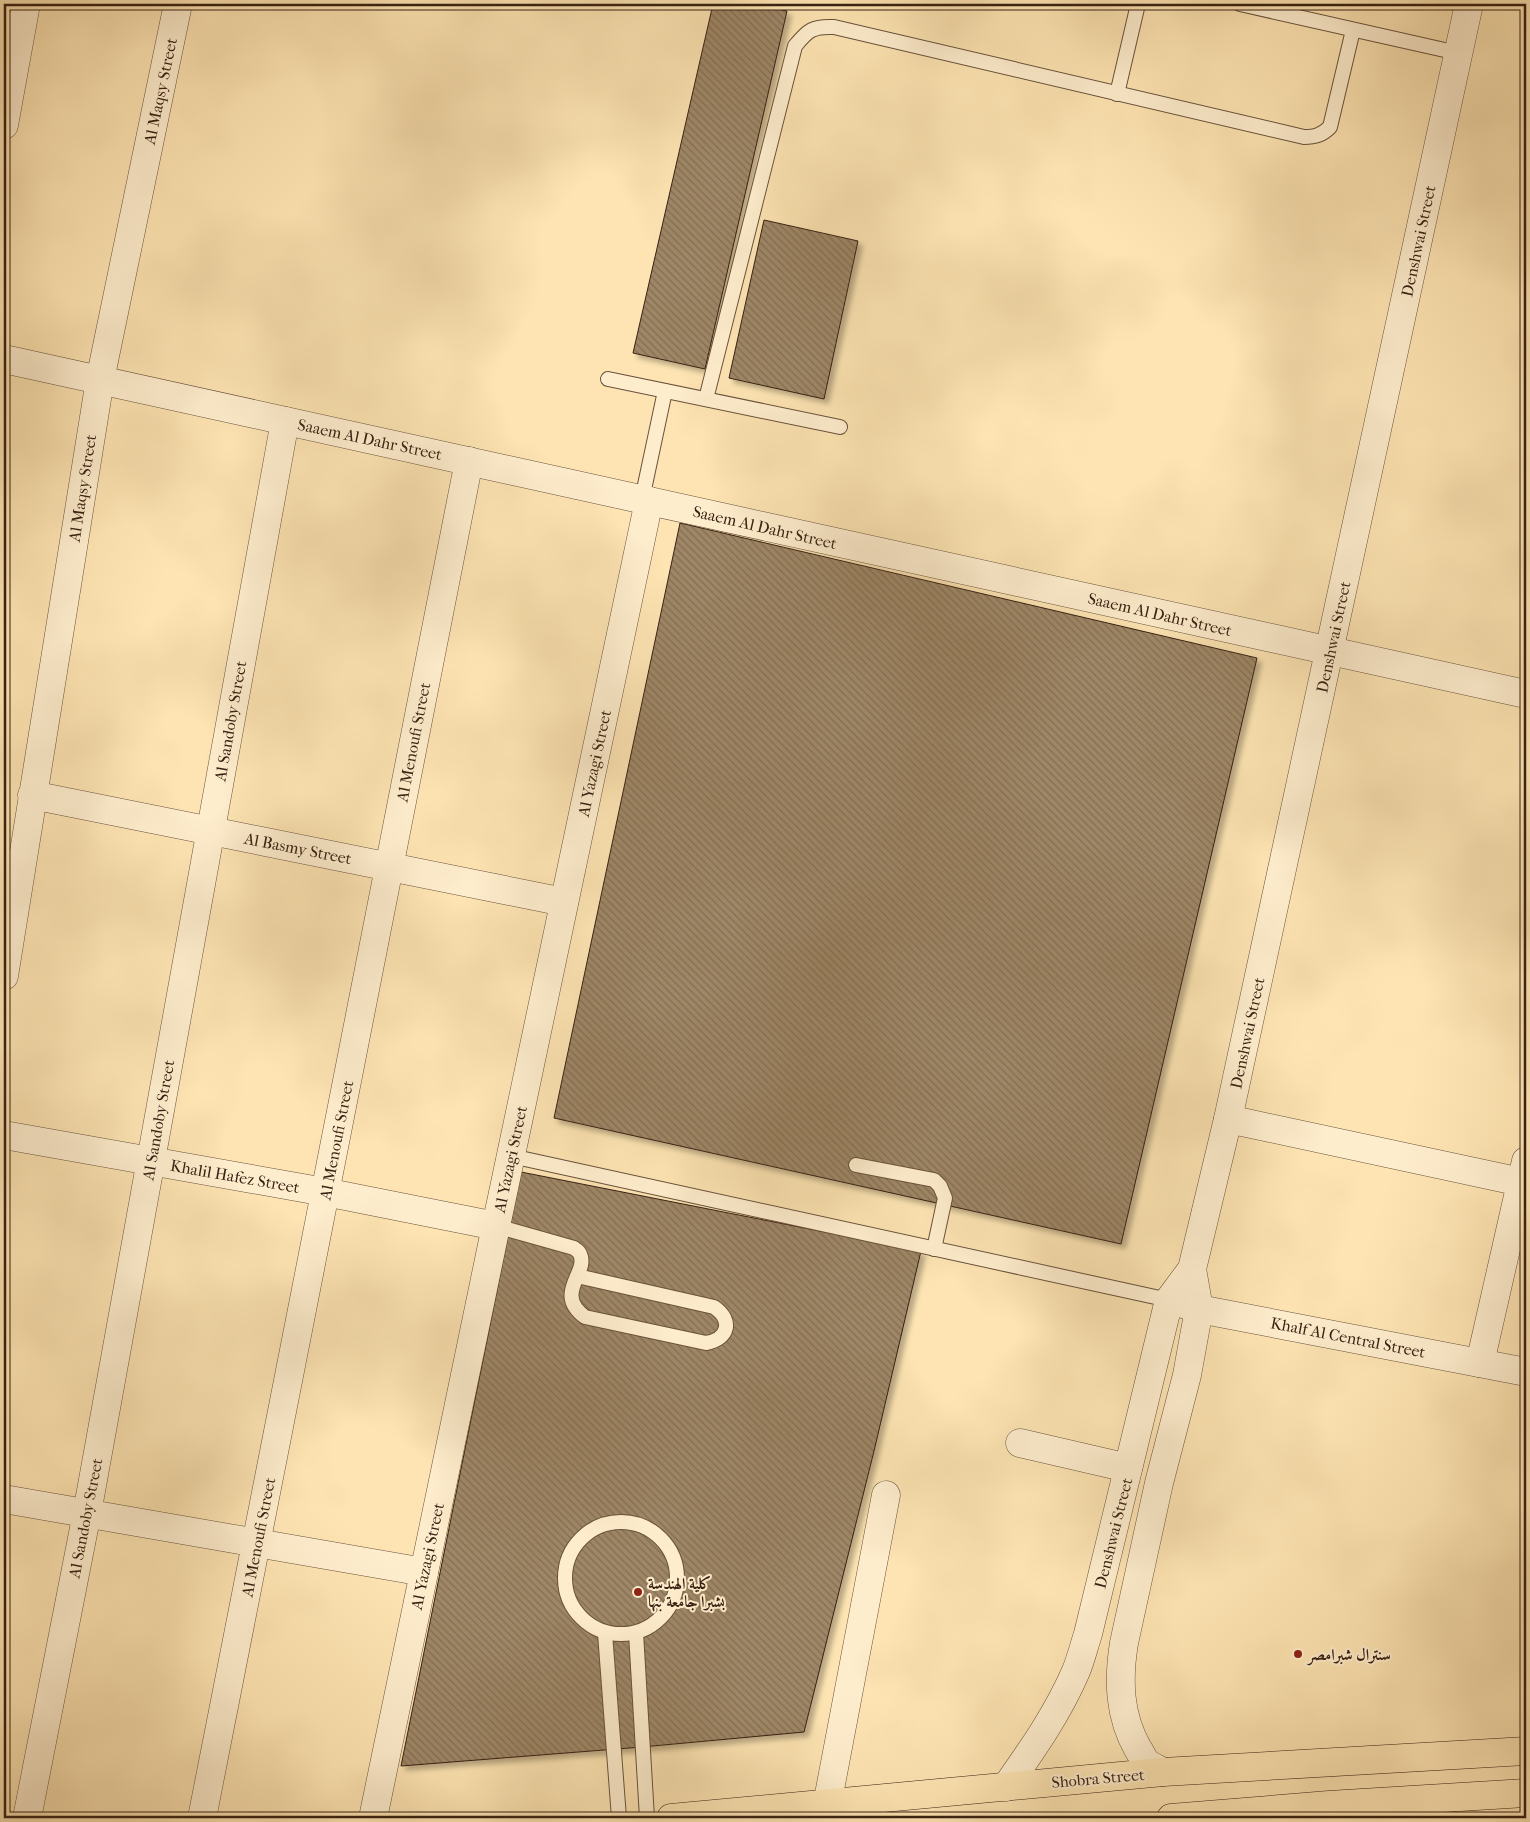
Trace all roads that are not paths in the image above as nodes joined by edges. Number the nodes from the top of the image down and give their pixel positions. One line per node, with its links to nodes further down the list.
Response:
1 (26, 4): 9 (street)
2 (178, 4): 12 (street, Al Maqsy Street)
3 (1138, 4): 8 (lane)
4 (1240, 4): 6 (lane)
5 (1469, 4): 7 (street, Denshwai Street)
6 (1354, 30): 7 (lane); 8 (lane)
7 (1458, 54): 19 (street, Denshwai Street)
8 (1117, 94): 14 (lane)
9 (4, 125)
10 (4, 359): 12 (street, Saaem Al Dahr Street)
11 (608, 379): 13 (lane)
12 (100, 380): 15 (street, Saaem Al Dahr Street); 21 (street, Al Maqsy Street)
13 (665, 391): 14 (lane); 18 (lane)
14 (706, 399): 16 (lane)
15 (285, 421): 17 (street, Saaem Al Dahr Street); 22 (street, Al Sandoby Street)
16 (840, 427)
17 (469, 461): 18 (street, Saaem Al Dahr Street); 23 (street, Al Menoufi Street)
18 (645, 500): 19 (street, Saaem Al Dahr Street); 24 (street, Al Yazagi Street)
19 (1330, 652): 20 (street, Saaem Al Dahr Street); 26 (street, Denshwai Street)
20 (1526, 694)
21 (32, 795): 22 (street, Al Basmy Street); 25 (street, Al Maqsy Street)
22 (211, 830): 23 (street, Al Basmy Street); 29 (street, Al Sandoby Street)
23 (389, 866): 24 (street, Al Basmy Street); 32 (street, Al Menoufi Street)
24 (564, 902): 28 (street, Al Yazagi Street)
25 (4, 976)
26 (1228, 1119): 31 (street); 35 (street, Denshwai Street)
27 (4, 1135): 29 (street, Khalil Hafez Street)
28 (511, 1156): 33 (street, Al Yazagi Street); 34 (lane)
29 (150, 1161): 32 (street, Khalil Hafez Street); 45 (street, Al Sandoby Street)
30 (856, 1165): 34 (lane)
31 (1524, 1172): 39 (street)
32 (326, 1192): 33 (street, Khalil Hafez Street); 46 (street, Al Menoufi Street)
33 (496, 1226): 36 (lane); 47 (street, Al Yazagi Street)
34 (934, 1249): 37 (lane)
35 (1192, 1269): 37 (street, Denshwai Street); 38 (street, Denshwai Street)
36 (577, 1276): 36 (lane)
37 (1170, 1300): 38 (street, Khalf Al Central Street); 42 (street, Denshwai Street)
38 (1199, 1308): 39 (street, Khalf Al Central Street); 51 (street, Denshwai Street)
39 (1480, 1363): 40 (street, Khalf Al Central Street)
40 (1526, 1372)
41 (1020, 1443): 42 (street)
42 (1128, 1468): 52 (street, Denshwai Street)
43 (886, 1495): 54 (street)
44 (4, 1499): 45 (street)
45 (87, 1513): 46 (street); 56 (street, Al Sandoby Street)
46 (257, 1542): 47 (street); 57 (street, Al Menoufi Street)
47 (424, 1572): 58 (street, Al Yazagi Street)
48 (605, 1633): 49 (lane); 49 (lane); 59 (lane)
49 (636, 1633): 60 (lane)
50 (1526, 1751): 51 (main road, Shobra Street)
51 (1163, 1772): 52 (main road, Shobra Street)
52 (1006, 1787): 54 (main road, Shobra Street)
53 (1526, 1793): 55 (main road)
54 (827, 1805): 61 (main road, Shobra Street)
55 (1331, 1812): 62 (main road)
56 (27, 1818)
57 (202, 1818)
58 (373, 1818)
59 (619, 1818)
60 (647, 1818)
61 (671, 1818)
62 (1171, 1818)

